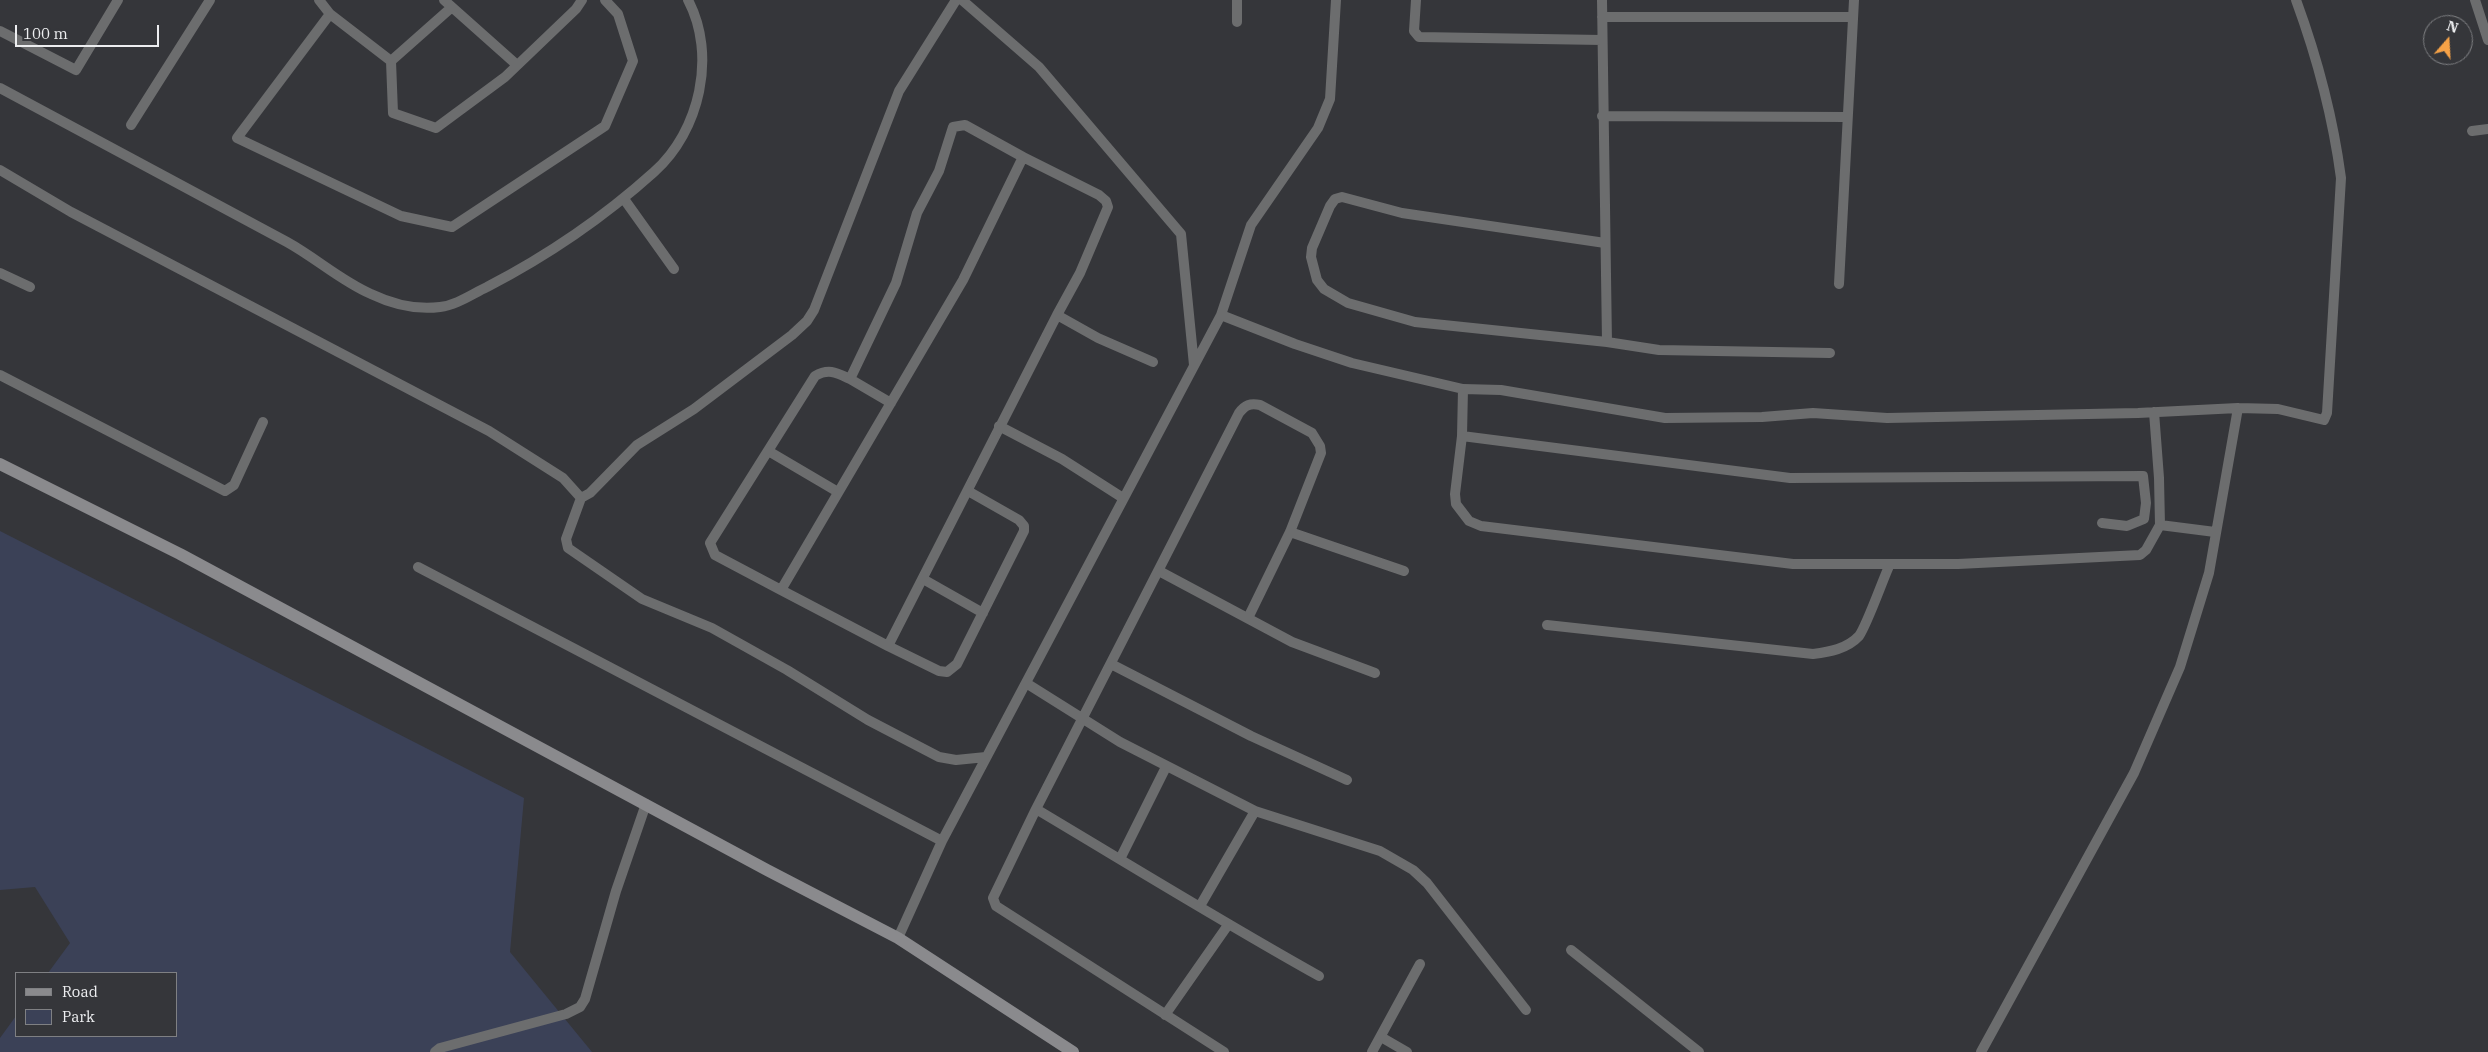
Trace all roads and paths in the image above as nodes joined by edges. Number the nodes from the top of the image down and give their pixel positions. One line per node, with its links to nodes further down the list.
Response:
1 (118, 0): 21 (street)
2 (210, 0): 29 (street)
3 (319, 0): 17 (street)
4 (582, 0): 25 (street)
5 (605, 0): 17 (street)
6 (688, 0): 34 (street)
7 (956, 0): 59 (street)
8 (962, 0): 45 (street)
9 (1237, 0): 20 (street)
10 (1336, 0): 41 (street)
11 (1416, 0): 22 (street)
12 (1602, 0): 18 (street)
13 (1854, 0): 19 (street)
14 (2296, 0): 50 (street)
15 (2475, 0): 23 (street)
16 (448, 3): 24 (street); 25 (street)
17 (330, 14): 24 (street)
18 (1602, 17): 19 (street); 22 (street)
19 (1853, 17): 28 (street)
20 (1237, 22)
21 (0, 31)
22 (1602, 40): 27 (street)
23 (2488, 40)
24 (391, 61): 25 (street)
25 (517, 65)
26 (0, 88): 34 (street)
27 (1602, 116): 28 (street); 35 (street)
28 (1847, 117): 38 (street)
29 (131, 126)
30 (2488, 129): 31 (street)
31 (2472, 131)
32 (1023, 157): 40 (street); 47 (street); 49 (street)
33 (0, 170): 59 (street)
34 (624, 199): 36 (street)
35 (1605, 243): 42 (street); 42 (street)
36 (674, 269)
37 (0, 273): 39 (street)
38 (1839, 284)
39 (30, 287)
40 (1057, 315): 44 (street); 53 (street)
41 (1221, 315): 45 (street); 48 (street)
42 (1607, 342): 43 (street)
43 (1830, 353)
44 (1153, 362)
45 (1194, 365): 60 (street)
46 (0, 376): 52 (street)
47 (850, 379): 49 (street); 55 (street)
48 (1463, 389): 51 (street); 54 (street)
49 (891, 404): 58 (street)
50 (2238, 408): 51 (street); 64 (street)
51 (2154, 412): 62 (street)
52 (262, 422)
53 (999, 426): 57 (street); 60 (street)
54 (1462, 436): 61 (street); 65 (street)
55 (770, 452): 58 (street); 70 (street)
56 (0, 464): 82 (main road)
57 (968, 491): 69 (street); 71 (street)
58 (838, 492): 70 (street)
59 (581, 498): 79 (street)
60 (1122, 498): 77 (street)
61 (2102, 523)
62 (2160, 525): 64 (street); 65 (street)
63 (1290, 532): 67 (street); 68 (street); 72 (street)
64 (2215, 532): 102 (street)
65 (1890, 564): 73 (street)
66 (418, 567): 85 (street)
67 (1159, 571): 72 (street); 75 (street)
68 (1404, 571)
69 (923, 579): 71 (street); 74 (street)
70 (781, 590): 74 (street)
71 (983, 613): 74 (street)
72 (1248, 618): 76 (street)
73 (1547, 625)
74 (888, 646)
75 (1111, 664): 78 (street); 81 (street)
76 (1375, 673)
77 (1026, 683): 78 (street); 79 (street)
78 (1082, 720): 80 (street); 83 (street)
79 (986, 756): 85 (street)
80 (1166, 768): 84 (street); 86 (street)
81 (1347, 780)
82 (646, 804): 89 (main road); 96 (street)
83 (1036, 809): 86 (street); 94 (street)
84 (1255, 811): 87 (street); 93 (street)
85 (942, 841): 89 (street)
86 (1120, 859): 87 (street)
87 (1200, 906): 88 (street)
88 (1228, 925): 92 (street); 94 (street)
89 (898, 938): 97 (main road)
90 (1571, 950): 101 (street)
91 (1420, 964): 95 (street)
92 (1319, 976)
93 (1526, 1010)
94 (1165, 1015): 98 (street)
95 (1382, 1037): 99 (street); 100 (street)
96 (435, 1052)
97 (1073, 1052)
98 (1224, 1052)
99 (1372, 1052)
100 (1407, 1052)
101 (1699, 1052)
102 (1981, 1052)

